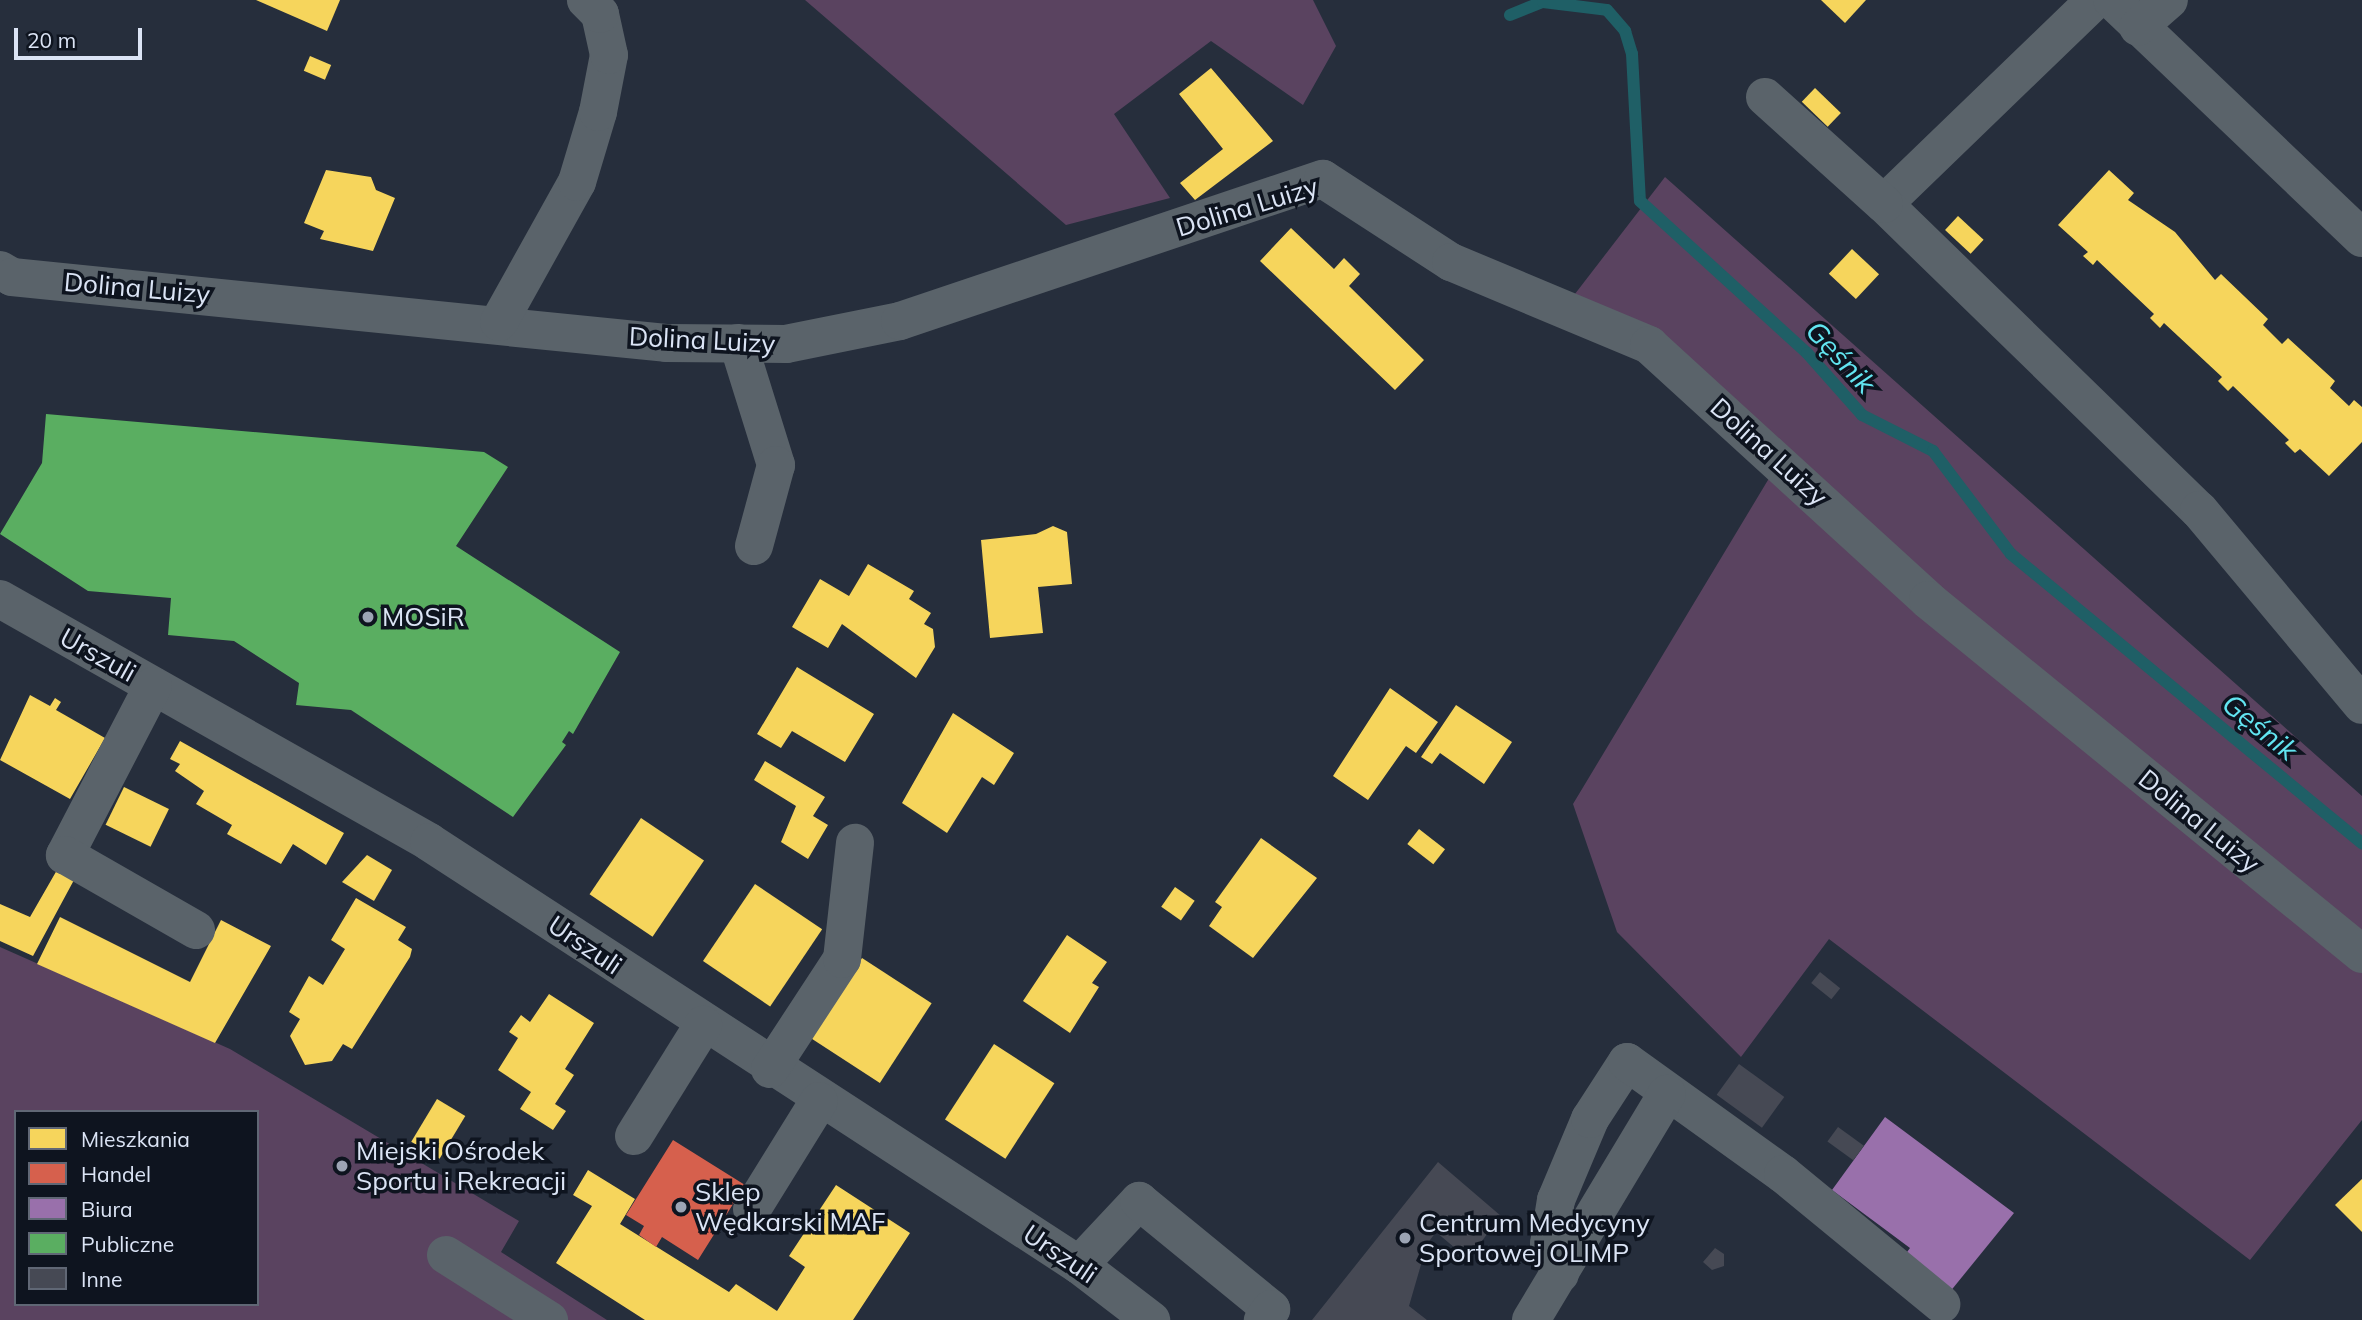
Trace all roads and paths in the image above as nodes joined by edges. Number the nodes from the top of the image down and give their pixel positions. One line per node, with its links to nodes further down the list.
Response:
1 (586, 0): 9 (street)
2 (2095, 0): 6 (street)
3 (2169, 0): 4 (street)
4 (2125, 13): 7 (street)
5 (1765, 97): 6 (street)
6 (1884, 204): 14 (street)
7 (2362, 238)
8 (4, 282): 9 (street, Dolina Luizy)
9 (499, 322): 10 (street, Dolina Luizy)
10 (738, 343): 11 (street); 17 (street, Dolina Luizy)
11 (754, 547)
12 (0, 599): 13 (street, Urszuli)
13 (153, 686): 16 (street); 18 (street, Urszuli)
14 (2362, 705)
15 (855, 844): 19 (street)
16 (196, 930)
17 (2362, 954)
18 (703, 1025): 19 (street, Urszuli); 22 (street)
19 (770, 1069): 21 (street, Urszuli)
20 (1667, 1094): 26 (street); 26 (street); 27 (street)
21 (819, 1101): 23 (street); 25 (street, Urszuli)
22 (634, 1136)
23 (752, 1209)
24 (446, 1255): 28 (street)
25 (1079, 1265): 29 (street, Urszuli); 30 (street)
26 (1560, 1275): 31 (street)
27 (1941, 1304)
28 (550, 1320)
29 (1152, 1320)
30 (1263, 1320)
31 (1531, 1320)

